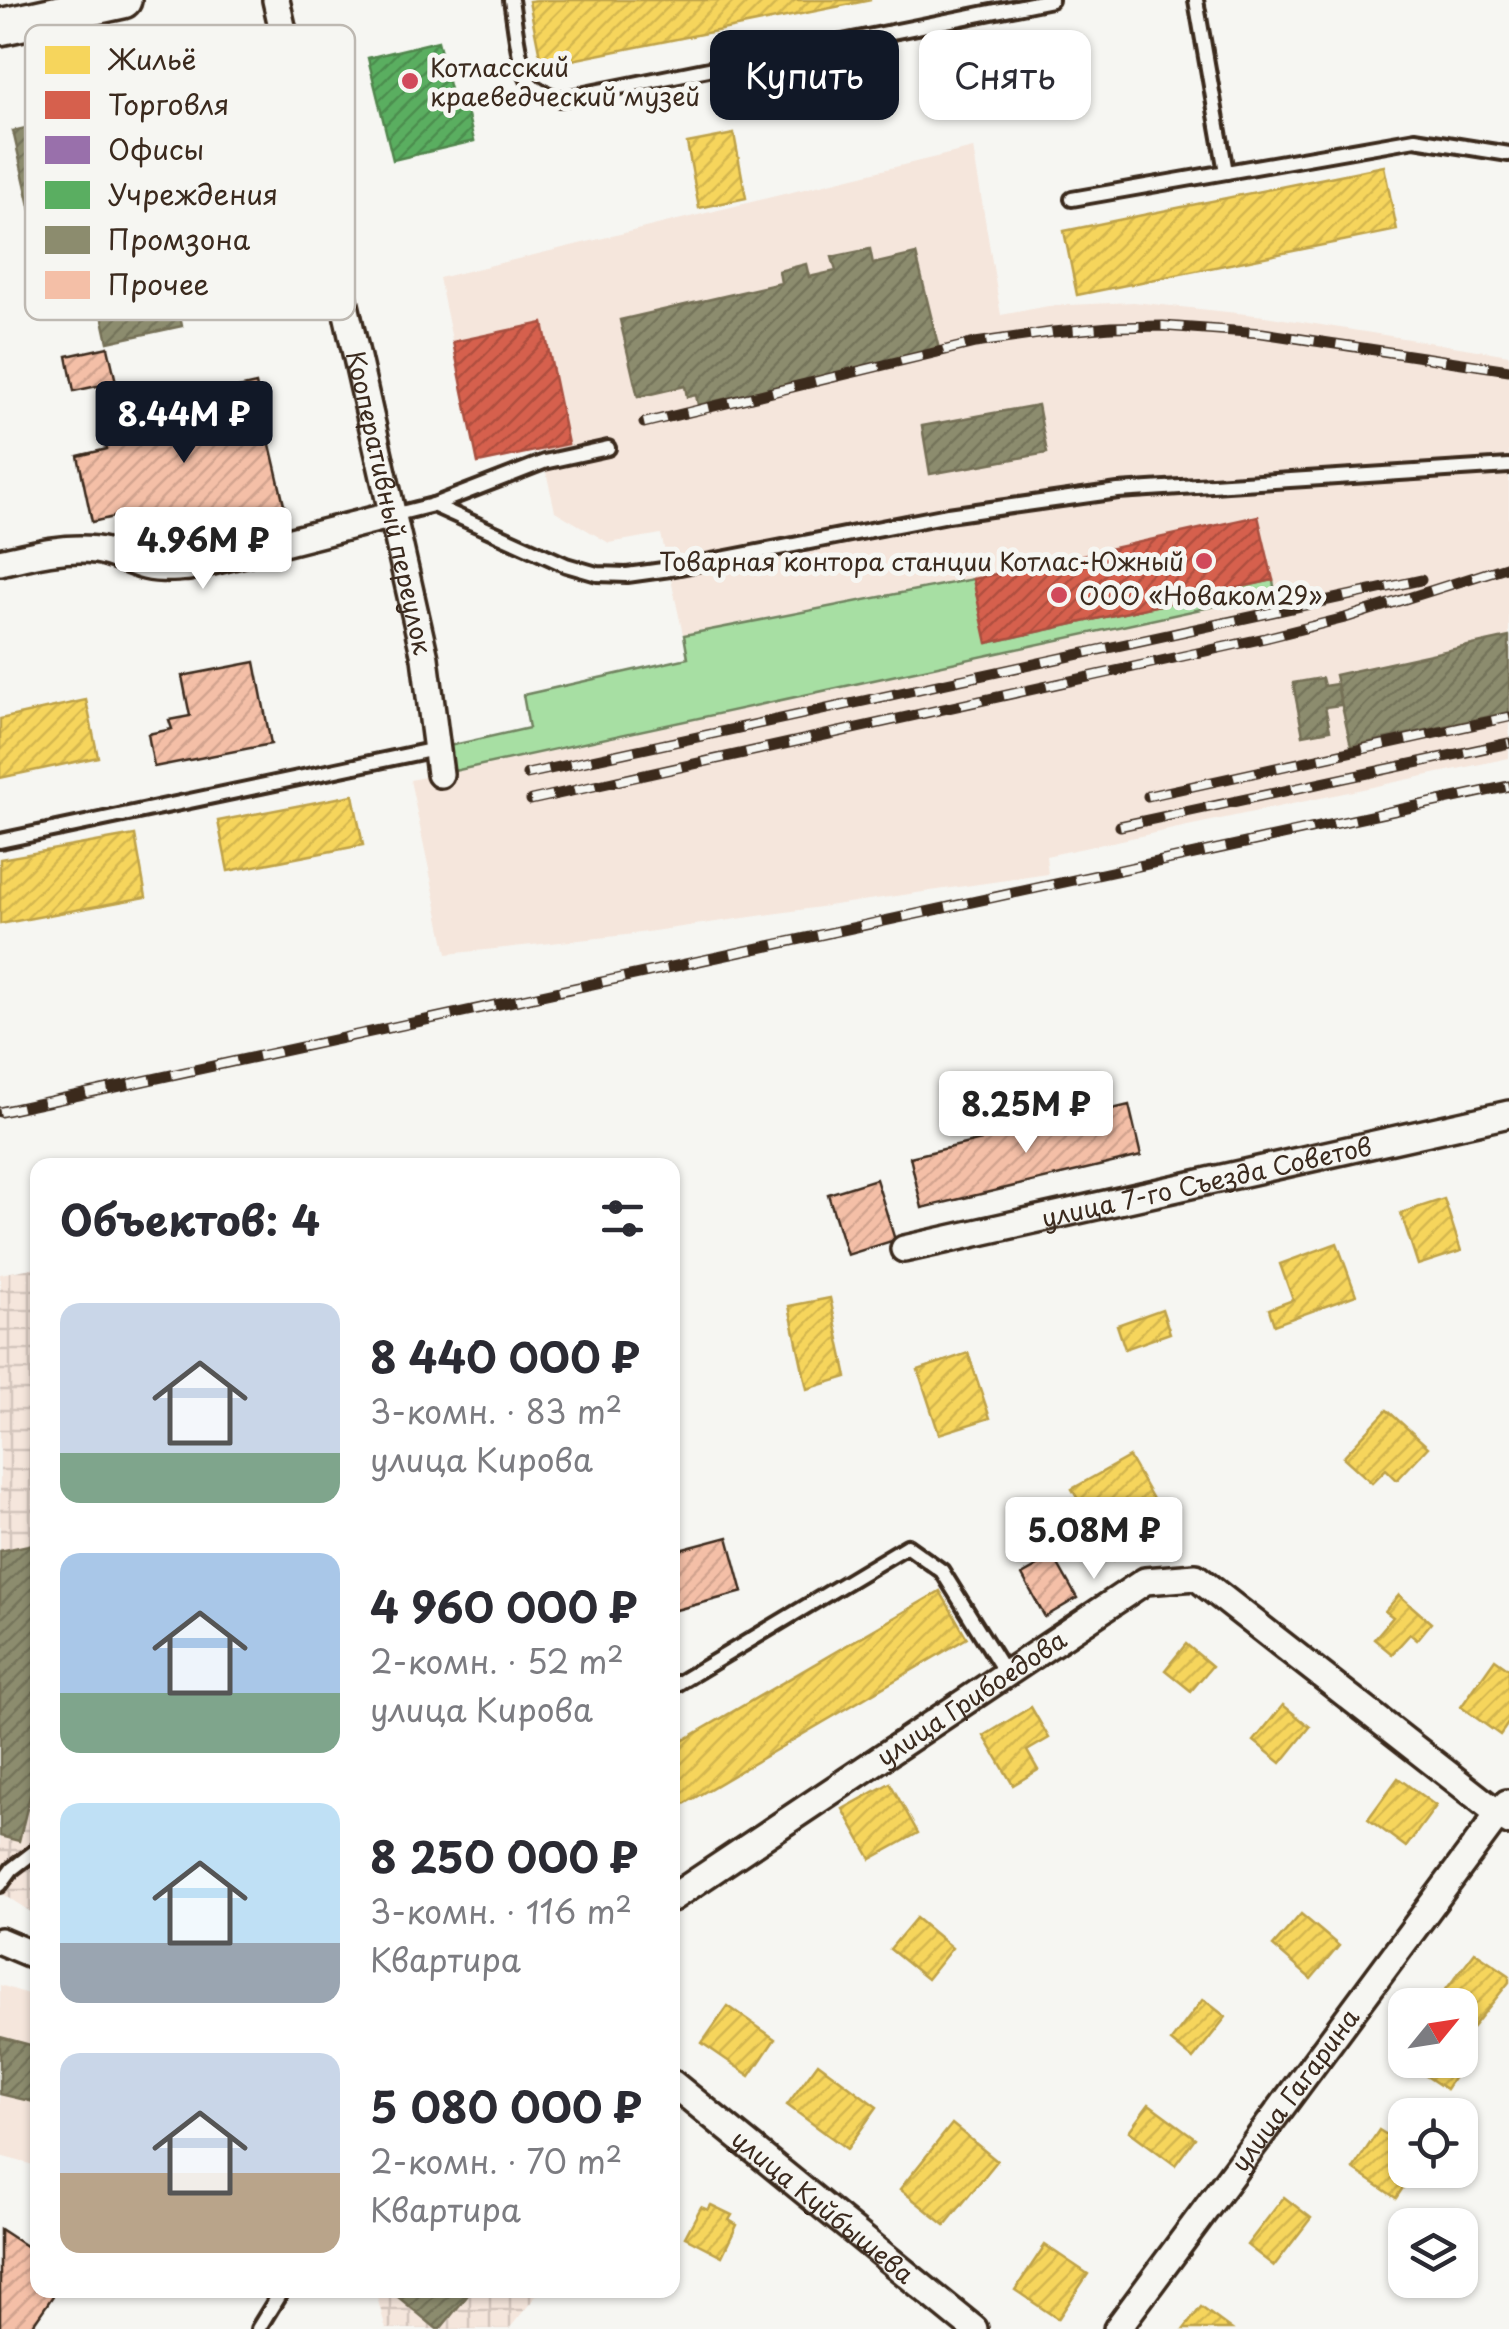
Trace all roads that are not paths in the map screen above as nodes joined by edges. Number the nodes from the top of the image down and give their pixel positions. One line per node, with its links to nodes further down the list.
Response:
1 (123, 0): 7 (main road)
2 (276, 0): 6 (street, Кооперативный переулок)
3 (511, 0): 4 (lane)
4 (1052, 0)
5 (1196, 0): 9 (lane)
6 (282, 25)
7 (0, 27)
8 (1509, 154): 9 (lane)
9 (1226, 172): 10 (lane)
10 (1072, 200)
11 (348, 320): 15 (street, Кооперативный переулок)
12 (608, 448): 14 (lane)
13 (1509, 466): 14 (lane)
14 (433, 504): 15 (lane)
15 (392, 515): 16 (street); 17 (street, Кооперативный переулок)
16 (0, 562)
17 (438, 762): 18 (lane)
18 (0, 841)
19 (1509, 1114): 20 (street, улица 7-го Съезда Советов)
20 (904, 1250)
21 (1006, 1674): 22 (lane); 23 (street, улица Грибоедова); 26 (street, улица Грибоедова)
22 (680, 1682)
23 (1506, 1812): 33 (street, улица Гагарина)
24 (30, 1855): 25 (lane)
25 (0, 1885)
26 (680, 1893)
27 (0, 1940): 28 (street)
28 (30, 1953)
29 (680, 2090): 32 (street, улица Куйбышева)
30 (277, 2298): 31 (lane)
31 (258, 2329)
32 (974, 2329)
33 (1117, 2329)

